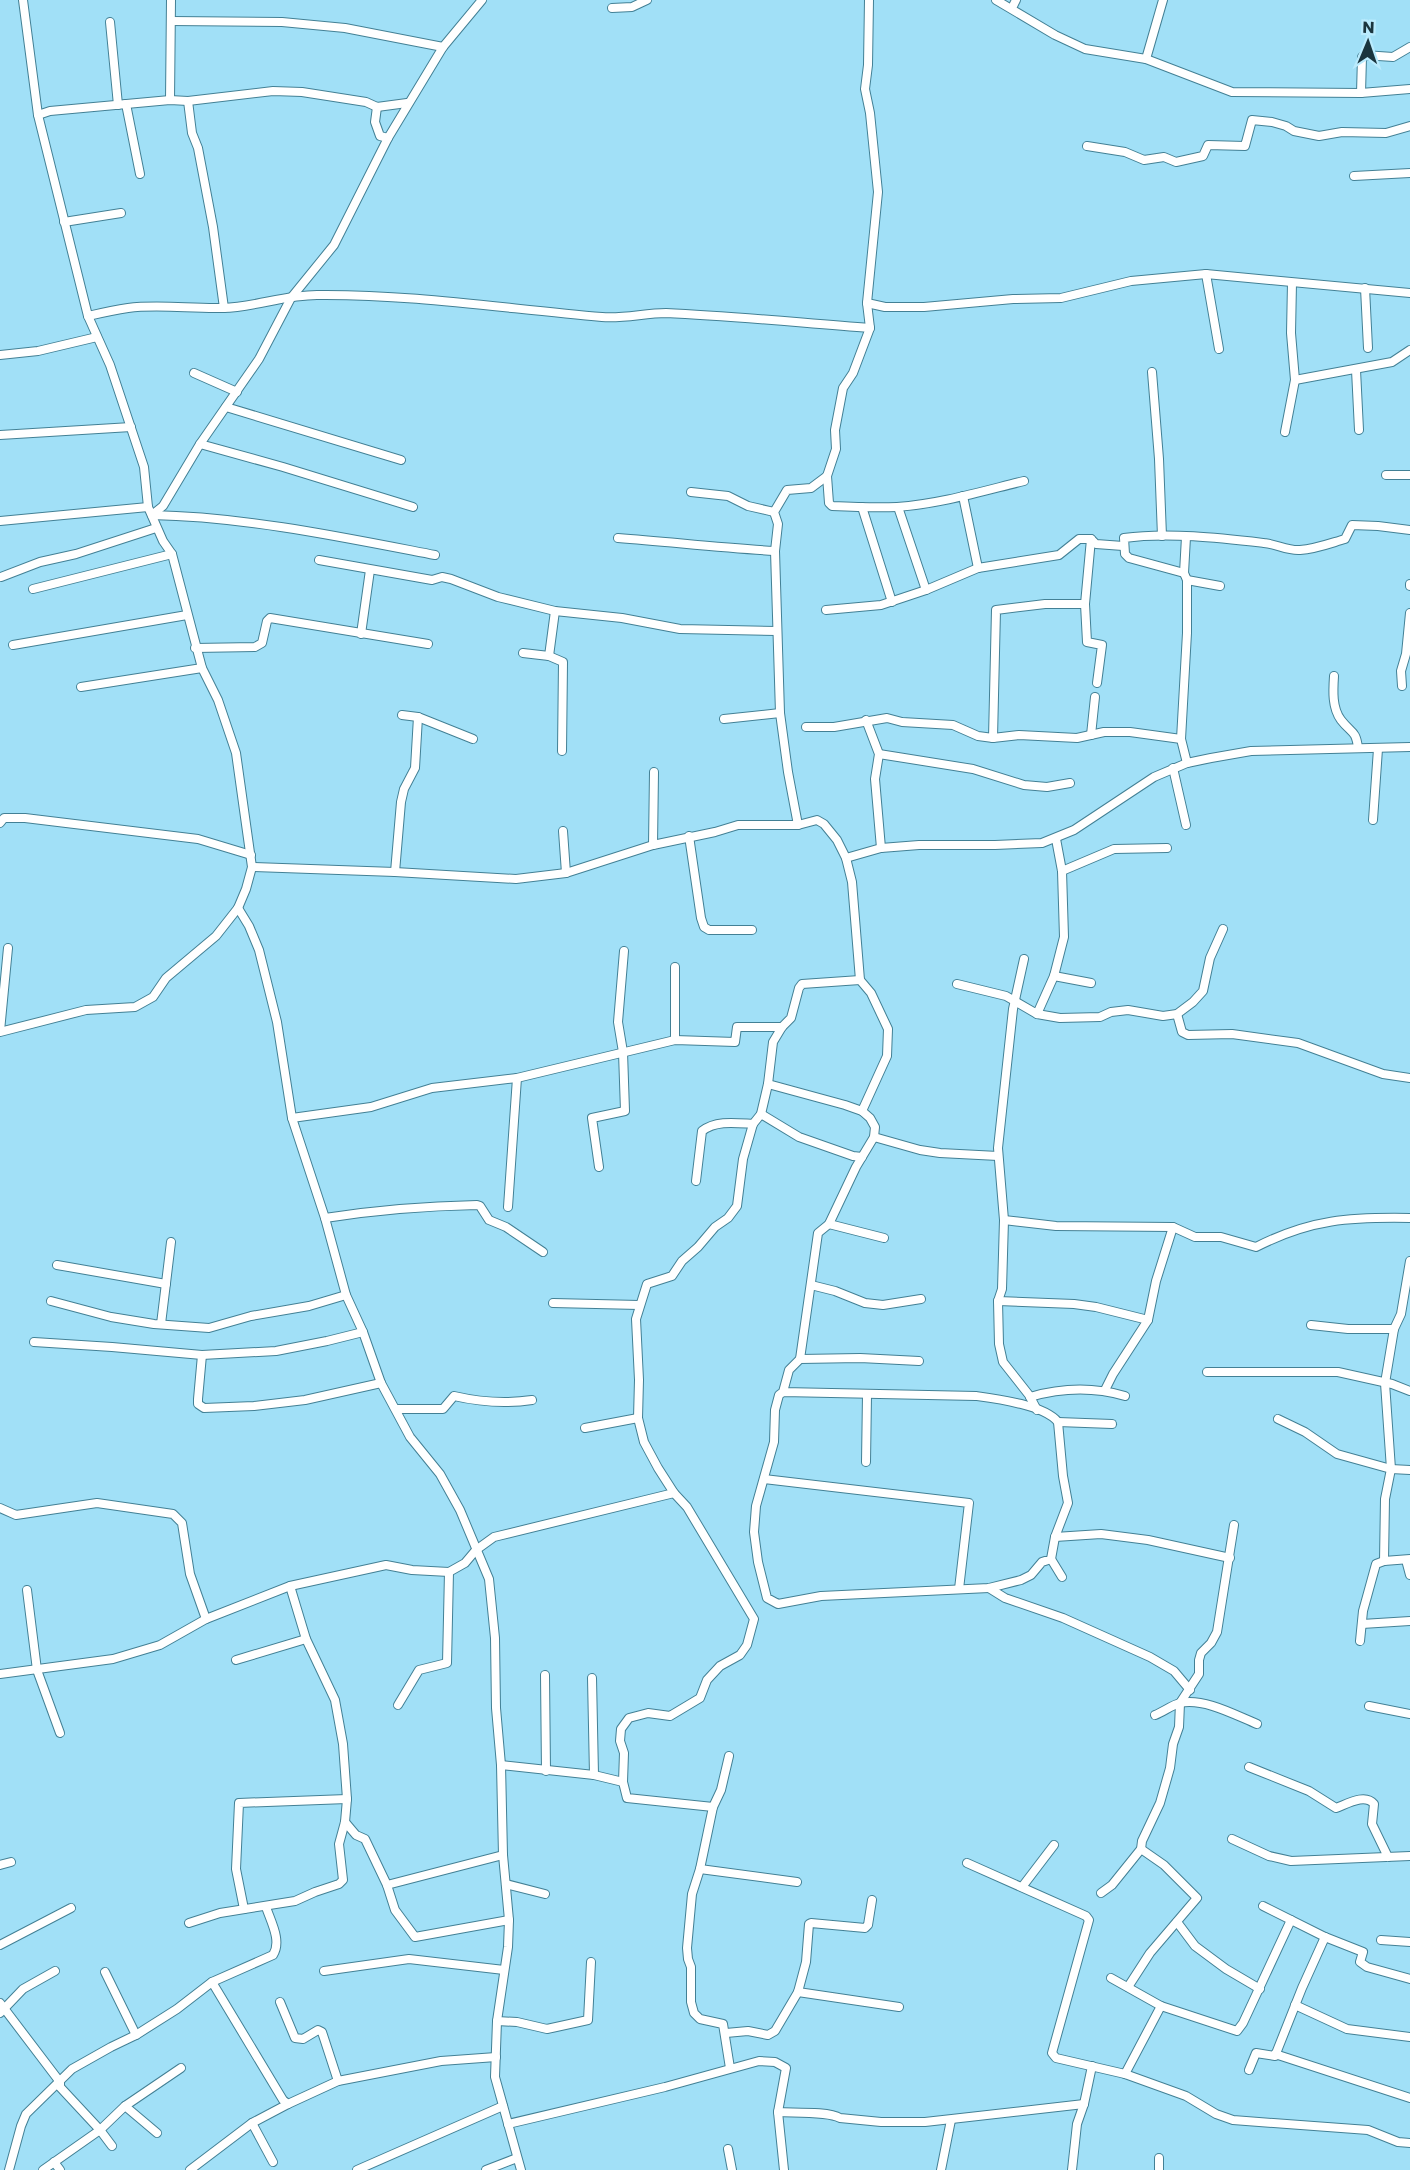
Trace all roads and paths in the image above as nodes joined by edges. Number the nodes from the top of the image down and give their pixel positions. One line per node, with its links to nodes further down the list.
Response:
1 (23, 0): 23 (street)
2 (171, 0): 11 (street)
3 (482, 0): 13 (street)
4 (647, 0): 9 (street)
5 (869, 0): 37 (street)
6 (996, 0): 10 (street)
7 (1016, 0): 10 (street)
8 (1163, 0): 15 (street)
9 (612, 8)
10 (1012, 8): 15 (street)
11 (171, 21): 13 (street); 18 (street)
12 (110, 22): 21 (street)
13 (442, 47): 20 (street)
14 (1410, 47): 17 (street)
15 (1146, 59): 17 (street)
16 (1410, 89): 17 (street)
17 (1361, 93)
18 (170, 100): 19 (street); 21 (street)
19 (188, 101): 22 (street); 38 (street)
20 (408, 103): 22 (street); 25 (street)
21 (122, 105): 23 (street); 28 (street)
22 (377, 107): 25 (street)
23 (38, 115): 31 (street)
24 (1410, 126): 26 (street)
25 (388, 138): 36 (street)
26 (1087, 146)
27 (1410, 173): 29 (street)
28 (140, 174)
29 (1354, 176)
30 (121, 213): 31 (street)
31 (64, 222): 39 (street)
32 (1206, 274): 33 (street); 37 (street); 43 (street)
33 (1292, 284): 34 (street); 49 (street)
34 (1365, 288): 35 (street); 42 (street)
35 (1410, 293)
36 (291, 298): 38 (street); 40 (street); 50 (street)
37 (867, 303): 40 (street)
38 (224, 308): 39 (street)
39 (88, 316): 41 (street)
40 (870, 328): 60 (street)
41 (97, 337): 45 (street); 52 (street)
42 (1368, 348)
43 (1219, 349)
44 (1410, 350): 46 (street)
45 (0, 355)
46 (1356, 370): 49 (street); 53 (street)
47 (1152, 372): 72 (street)
48 (194, 373): 50 (street)
49 (1295, 380): 54 (street)
50 (237, 392): 51 (street)
51 (226, 407): 56 (street); 57 (street)
52 (131, 427): 55 (street); 67 (street)
53 (1359, 430)
54 (1285, 432)
55 (0, 435)
56 (200, 444): 64 (street); 67 (street)
57 (401, 460)
58 (1386, 475): 59 (street)
59 (1410, 475)
60 (827, 476): 65 (street); 68 (street)
61 (1024, 481): 63 (street)
62 (691, 492): 68 (street)
63 (963, 496): 66 (street); 81 (street)
64 (413, 507)
65 (862, 507): 66 (street); 88 (street)
66 (898, 507): 87 (street)
67 (150, 511): 69 (street); 70 (street); 79 (street)
68 (774, 512): 77 (street)
69 (0, 521)
70 (156, 528): 78 (street); 83 (street)
71 (1410, 530): 73 (street)
72 (1162, 536): 73 (street); 76 (street)
73 (1186, 537): 84 (street)
74 (618, 538): 77 (street)
75 (1091, 539): 76 (street); 81 (street); 89 (street)
76 (1123, 546): 84 (street)
77 (775, 551): 94 (street)
78 (172, 554): 86 (street); 93 (street)
79 (435, 555)
80 (319, 560): 82 (street)
81 (978, 568): 87 (street)
82 (370, 570): 91 (street); 95 (street)
83 (1, 577)
84 (1185, 577): 85 (street); 116 (street)
85 (1220, 586)
86 (33, 589)
87 (926, 590): 88 (street)
88 (891, 602): 90 (street)
89 (1085, 604): 103 (street); 114 (street)
90 (826, 610)
91 (555, 611): 94 (street); 100 (street)
92 (1410, 613): 104 (street)
93 (187, 615): 97 (street); 98 (street)
94 (777, 631): 107 (street)
95 (361, 634): 96 (street); 98 (street)
96 (428, 644)
97 (13, 645)
98 (195, 648): 101 (street)
99 (523, 653): 100 (street)
100 (549, 656): 120 (street)
101 (202, 668): 105 (street); 136 (street)
102 (1334, 676): 118 (street)
103 (1097, 683)
104 (1402, 686)
105 (81, 687)
106 (1095, 697): 113 (street)
107 (780, 713): 110 (street); 128 (street)
108 (402, 715): 109 (street)
109 (418, 717): 115 (street); 140 (street)
110 (724, 719)
111 (867, 720): 112 (street); 114 (street); 121 (street)
112 (806, 727)
113 (1091, 735): 114 (street); 116 (street)
114 (993, 738)
115 (473, 739)
116 (1181, 739): 122 (street)
117 (1410, 747): 119 (street)
118 (1358, 748): 119 (street); 122 (street)
119 (1378, 749): 126 (street)
120 (562, 751)
121 (879, 754): 125 (street); 134 (street)
122 (1187, 763): 123 (street)
123 (1173, 768): 129 (street); 132 (street)
124 (654, 772): 133 (street)
125 (1070, 783)
126 (1373, 820)
127 (0, 823): 136 (street)
128 (798, 825): 131 (street); 137 (street)
129 (1186, 825)
130 (563, 831): 141 (street)
131 (689, 836): 133 (street); 144 (street)
132 (1056, 839): 134 (street); 139 (street)
133 (653, 844): 141 (street)
134 (881, 848): 137 (street)
135 (1167, 848): 139 (street)
136 (251, 855): 138 (street)
137 (846, 858): 150 (street)
138 (252, 867): 140 (street); 142 (street)
139 (1062, 871): 149 (street)
140 (394, 872): 141 (street)
141 (566, 873)
142 (238, 908): 157 (street); 165 (street)
143 (1223, 928): 155 (street)
144 (752, 930)
145 (8, 948): 157 (street)
146 (624, 951): 159 (street)
147 (1024, 958): 153 (street)
148 (675, 967): 158 (street)
149 (1054, 976): 151 (street); 154 (street)
150 (860, 980): 156 (street); 163 (street)
151 (1092, 983)
152 (957, 984): 153 (street)
153 (1015, 1001): 154 (street); 168 (street)
154 (1037, 1014): 155 (street)
155 (1177, 1014): 161 (street)
156 (782, 1027): 158 (street); 162 (street)
157 (0, 1031)
158 (675, 1040): 159 (street)
159 (623, 1052): 160 (street); 170 (street)
160 (517, 1078): 165 (street); 172 (street)
161 (1410, 1078)
162 (768, 1084): 163 (street); 164 (street)
163 (862, 1111): 167 (street)
164 (761, 1114): 166 (street); 169 (street)
165 (292, 1118): 173 (street)
166 (753, 1124): 171 (street); 190 (street)
167 (874, 1137): 168 (street); 169 (street)
168 (998, 1156): 175 (street)
169 (862, 1157): 176 (street)
170 (599, 1167)
171 (696, 1181)
172 (508, 1207)
173 (325, 1218): 180 (street); 185 (street)
174 (1410, 1218): 177 (street)
175 (1004, 1220): 177 (street); 188 (street)
176 (829, 1224): 178 (street); 184 (street)
177 (1173, 1227): 191 (street)
178 (884, 1238)
179 (171, 1242): 183 (street)
180 (543, 1252)
181 (1410, 1262): 194 (street)
182 (57, 1265): 183 (street)
183 (166, 1284): 192 (street)
184 (811, 1285): 186 (street); 198 (street)
185 (346, 1294): 192 (street); 195 (street)
186 (921, 1299)
187 (51, 1301): 192 (street)
188 (998, 1301): 191 (street); 208 (street)
189 (553, 1303): 190 (street)
190 (639, 1305): 212 (street)
191 (1148, 1320): 203 (street)
192 (161, 1324)
193 (1311, 1325): 194 (street)
194 (1394, 1329): 202 (street)
195 (363, 1332): 197 (street); 201 (street)
196 (34, 1342): 197 (street)
197 (202, 1355): 201 (street)
198 (800, 1359): 199 (street); 205 (street)
199 (919, 1361)
200 (1207, 1372): 202 (street)
201 (381, 1383): 210 (street)
202 (1385, 1383): 204 (street); 218 (street)
203 (1105, 1390): 207 (street); 208 (street)
204 (1410, 1391)
205 (783, 1392): 206 (street); 220 (street)
206 (867, 1395): 211 (street); 217 (street)
207 (1125, 1396)
208 (1030, 1397): 211 (street)
209 (532, 1400): 210 (street)
210 (396, 1408): 225 (street)
211 (1037, 1410): 214 (street)
212 (638, 1418): 216 (street); 221 (street)
213 (1278, 1419): 218 (street)
214 (1058, 1422): 215 (street); 224 (street)
215 (1112, 1424)
216 (585, 1428)
217 (866, 1462)
218 (1391, 1469): 219 (street); 229 (street)
219 (1410, 1470)
220 (764, 1479): 235 (street); 235 (street)
221 (674, 1493): 225 (street); 260 (street)
222 (0, 1508): 237 (street)
223 (1234, 1525): 226 (street)
224 (1055, 1537): 226 (street); 227 (street)
225 (476, 1550): 230 (street); 256 (street)
226 (1230, 1558): 247 (street)
227 (1051, 1559): 232 (street); 234 (street)
228 (1408, 1560): 229 (street); 231 (street)
229 (1384, 1561): 239 (street)
230 (449, 1572): 233 (street); 249 (street)
231 (1410, 1575)
232 (1062, 1577)
233 (290, 1586): 237 (street); 240 (street)
234 (988, 1588): 235 (street); 247 (street)
235 (959, 1589)
236 (27, 1590): 243 (street)
237 (206, 1619): 243 (street)
238 (1410, 1621): 239 (street)
239 (1362, 1624): 241 (street)
240 (306, 1639): 242 (street); 261 (street)
241 (1360, 1641)
242 (236, 1660)
243 (38, 1670): 244 (street); 254 (street)
244 (0, 1674)
245 (545, 1675): 258 (street)
246 (592, 1678): 259 (street)
247 (1190, 1690): 248 (street)
248 (1180, 1703): 252 (street); 253 (street); 266 (street)
249 (398, 1705)
250 (1369, 1706): 251 (street)
251 (1410, 1713)
252 (1155, 1716)
253 (1257, 1724)
254 (60, 1733)
255 (729, 1756): 262 (street)
256 (501, 1765): 258 (street); 267 (street)
257 (1249, 1767): 269 (street)
258 (546, 1771): 259 (street)
259 (594, 1774): 260 (street)
260 (622, 1782): 262 (street)
261 (347, 1799): 263 (street); 284 (street)
262 (713, 1807): 273 (street)
263 (345, 1822): 276 (street); 282 (street)
264 (1232, 1839): 269 (street)
265 (1054, 1845): 277 (street)
266 (1141, 1849): 278 (street); 287 (street)
267 (503, 1855): 275 (street); 276 (street)
268 (1410, 1856): 269 (street)
269 (1388, 1857)
270 (11, 1862): 272 (street)
271 (967, 1863): 277 (street)
272 (0, 1866)
273 (700, 1869): 274 (street); 310 (street)
274 (797, 1882)
275 (506, 1884): 279 (street); 285 (street)
276 (387, 1885): 285 (street)
277 (1022, 1887): 315 (street)
278 (1101, 1893)
279 (545, 1894)
280 (872, 1900): 303 (street)
281 (1263, 1906): 286 (street)
282 (266, 1907): 284 (street); 300 (street)
283 (71, 1908): 292 (street)
284 (244, 1909): 288 (street)
285 (509, 1920): 294 (street)
286 (1291, 1920): 289 (street); 302 (street)
287 (1177, 1922): 301 (street); 302 (street)
288 (189, 1923)
289 (1325, 1937): 299 (street); 306 (street)
290 (1381, 1940): 291 (street)
291 (1410, 1942)
292 (0, 1945)
293 (591, 1962): 309 (street)
294 (504, 1970): 296 (street); 309 (street)
295 (55, 1971): 308 (street)
296 (324, 1971)
297 (105, 1972): 311 (street)
298 (1112, 1978): 301 (street)
299 (1410, 1979)
300 (212, 1983): 311 (street); 323 (street)
301 (1128, 1987): 305 (street)
302 (1260, 1989): 305 (street)
303 (798, 1992): 307 (street); 310 (street)
304 (280, 2002): 320 (street)
305 (1161, 2006): 319 (street)
306 (1295, 2006): 312 (street); 313 (street)
307 (900, 2007)
308 (2, 2008): 321 (street)
309 (497, 2021): 314 (street)
310 (726, 2033): 317 (street)
311 (136, 2035): 321 (street)
312 (1410, 2037)
313 (1275, 2054): 318 (street); 322 (street)
314 (495, 2057): 320 (street); 326 (street)
315 (1092, 2066): 319 (street); 324 (street)
316 (181, 2068): 325 (street)
317 (730, 2068): 327 (street); 330 (street)
318 (1249, 2070)
319 (1125, 2074): 333 (street)
320 (338, 2081): 323 (street)
321 (60, 2082): 331 (street); 340 (street)
322 (1410, 2098)
323 (288, 2104): 329 (street)
324 (1084, 2104): 328 (street); 350 (street)
325 (124, 2106): 331 (street); 332 (street)
326 (503, 2106): 330 (street); 344 (street)
327 (778, 2112): 328 (street); 348 (street)
328 (951, 2120): 349 (street)
329 (252, 2123): 339 (street); 343 (street)
330 (508, 2124): 336 (street)
331 (100, 2130): 334 (street); 338 (street)
332 (158, 2133)
333 (1410, 2143)
334 (112, 2146)
335 (728, 2149): 347 (street)
336 (518, 2158): 345 (street); 346 (street)
337 (1159, 2158): 351 (street)
338 (54, 2162): 341 (street); 342 (street)
339 (273, 2162)
340 (9, 2170)
341 (43, 2170)
342 (60, 2170)
343 (190, 2170)
344 (357, 2170)
345 (486, 2170)
346 (521, 2170)
347 (732, 2170)
348 (784, 2170)
349 (941, 2170)
350 (1072, 2170)
351 (1159, 2170)

